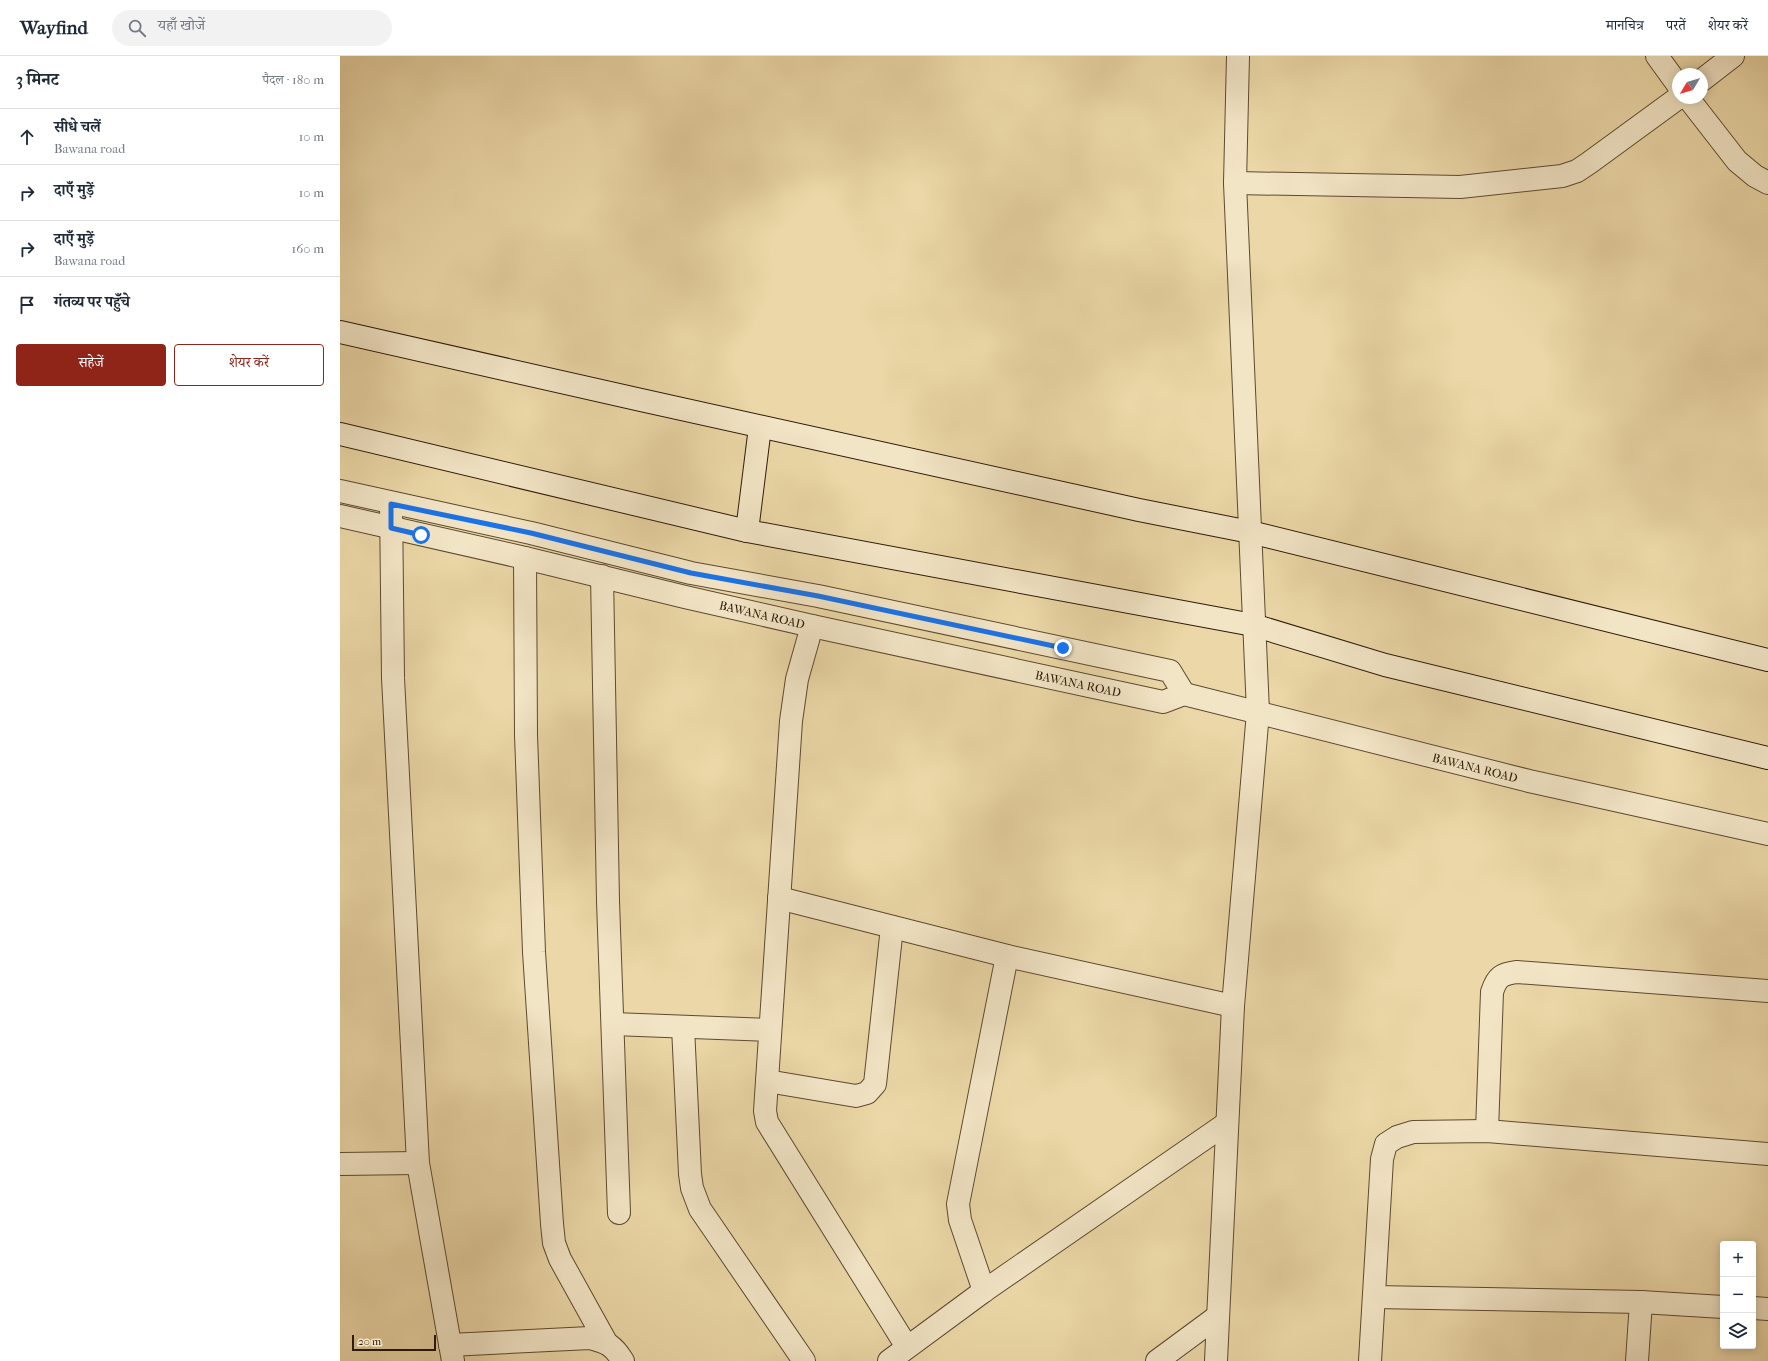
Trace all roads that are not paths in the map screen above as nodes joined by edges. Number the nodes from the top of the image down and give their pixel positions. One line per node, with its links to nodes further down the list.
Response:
1 (1238, 56): 9 (street)
2 (1656, 56): 5 (street)
3 (1733, 56): 4 (street)
4 (1708, 75)
5 (1672, 77)
6 (1672, 102): 9 (street)
7 (1693, 104): 8 (street)
8 (1768, 182)
9 (1235, 183): 18 (street)
10 (340, 332): 11 (street)
11 (760, 427): 17 (street); 18 (street)
12 (340, 434): 17 (street)
13 (340, 491): 14 (street)
14 (391, 504): 16 (street); 24 (street)
15 (340, 516): 16 (street, BAWANA ROAD)
16 (391, 528): 19 (street, BAWANA ROAD); 40 (street)
17 (747, 531): 21 (street)
18 (1250, 532): 21 (street); 23 (street)
19 (525, 558): 20 (street, BAWANA ROAD); 50 (street)
20 (602, 576): 22 (street, BAWANA ROAD); 33 (street)
21 (1253, 625): 25 (street); 26 (street)
22 (812, 626): 24 (street, BAWANA ROAD); 28 (street)
23 (1768, 660)
24 (1184, 694): 25 (street, BAWANA ROAD)
25 (1258, 712): 27 (street, BAWANA ROAD); 32 (street)
26 (1768, 758)
27 (1768, 834)
28 (779, 898): 29 (street); 35 (street)
29 (892, 927): 30 (street); 36 (street)
30 (1007, 956): 32 (street); 43 (street)
31 (1768, 991): 38 (street)
32 (1233, 1006): 37 (street)
33 (613, 1024): 34 (street); 42 (street)
34 (683, 1027): 35 (street); 54 (street)
35 (770, 1030): 36 (street)
36 (767, 1081): 51 (street)
37 (1227, 1123): 43 (street); 49 (street)
38 (1487, 1131): 39 (street); 44 (street)
39 (1768, 1154)
40 (418, 1163): 41 (street); 52 (street)
41 (340, 1164)
42 (619, 1213)
43 (984, 1291): 51 (street)
44 (1375, 1297): 45 (street); 58 (street)
45 (1641, 1302): 46 (street); 59 (street)
46 (1720, 1307)
47 (1756, 1308): 48 (street)
48 (1768, 1309)
49 (1218, 1316): 56 (street); 57 (street)
50 (606, 1342): 52 (street); 53 (street)
51 (907, 1347): 55 (street)
52 (452, 1353)
53 (623, 1361)
54 (804, 1361)
55 (888, 1361)
56 (1157, 1361)
57 (1216, 1361)
58 (1370, 1361)
59 (1637, 1361)

